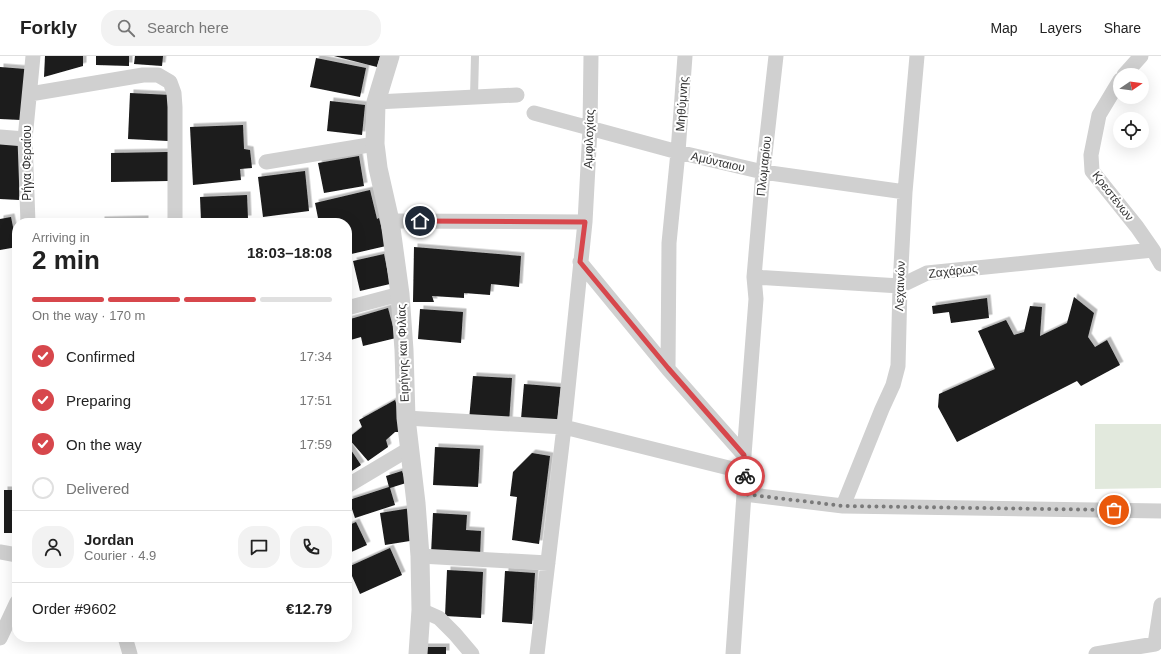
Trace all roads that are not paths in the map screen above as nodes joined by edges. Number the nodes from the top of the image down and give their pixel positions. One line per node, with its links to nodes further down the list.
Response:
1 (33, 56): 11 (street, Ρήγα Φεραίου)
2 (390, 56): 14 (street, Ειρήνης και Φιλίας)
3 (475, 56): 13 (lane)
4 (592, 56): 16 (street, Αμφιλοχίας)
5 (685, 56): 20 (street, Μηθύμνης)
6 (776, 56): 22 (street, Πλωμαρίου)
7 (917, 56): 23 (street, Λεχαινών)
8 (1141, 56): 9 (street)
9 (1130, 68)
10 (1113, 92): 28 (street, Κρεστένων)
11 (30, 94): 18 (street, Ρήγα Φεραίου); 25 (street)
12 (517, 95): 13 (street)
13 (474, 97): 14 (street)
14 (376, 102): 19 (street, Ειρήνης και Φιλίας)
15 (534, 113): 16 (street, Αμύνταιου)
16 (590, 129): 20 (street, Αμύνταιου); 27 (street, Αμφιλοχίας)
17 (0, 137): 18 (street)
18 (25, 139): 24 (street, Ρήγα Φεραίου)
19 (375, 144): 21 (street); 26 (street, Ειρήνης και Φιλίας)
20 (678, 152): 22 (street, Αμύνταιου); 35 (street, Μηθύμνης)
21 (266, 162)
22 (763, 172): 23 (street, Αμύνταιου); 31 (street, Πλωμαρίου)
23 (905, 192): 32 (street, Λεχαινών)
24 (28, 218)
25 (175, 218)
26 (390, 221): 27 (street); 33 (street, Ειρήνης και Φιλίας)
27 (585, 222): 29 (street, Αμφιλοχίας)
28 (1153, 250): 30 (street, Κρεστένων); 32 (street, Ζαχάρως)
29 (580, 262): 35 (street); 37 (street, Αμφιλοχίας)
30 (1161, 264)
31 (754, 277): 32 (street, Ζαχάρως); 39 (street, Πλωμαρίου)
32 (900, 286): 43 (street, Λεχαινών)
33 (400, 294): 34 (street); 36 (street, Ειρήνης και Φιλίας)
34 (352, 307)
35 (668, 368): 39 (street)
36 (406, 418): 37 (street); 38 (street, Ειρήνης και Φιλίας)
37 (564, 427): 40 (street); 48 (street, Αμφιλοχίας)
38 (409, 449): 41 (street); 47 (street, Ειρήνης και Φιλίας)
39 (744, 455): 40 (street, Πλωμαρίου)
40 (745, 472): 42 (street, Πλωμαρίου)
41 (352, 483)
42 (744, 494): 43 (street); 59 (street, Πλωμαρίου)
43 (843, 506): 44 (street)
44 (1161, 511)
45 (0, 552): 46 (street)
46 (12, 554)
47 (420, 556): 48 (street); 50 (street, Ειρήνης και Φιλίας)
48 (548, 563): 58 (street, Αμφιλοχίας)
49 (1161, 605): 54 (street)
50 (421, 610): 56 (street, Ειρήνης και Φιλίας); 57 (street)
51 (12, 613): 52 (street)
52 (0, 638)
53 (126, 642): 55 (street)
54 (1155, 649): 60 (street)
55 (130, 654)
56 (418, 654)
57 (472, 654)
58 (537, 654)
59 (733, 654)
60 (1096, 654)

